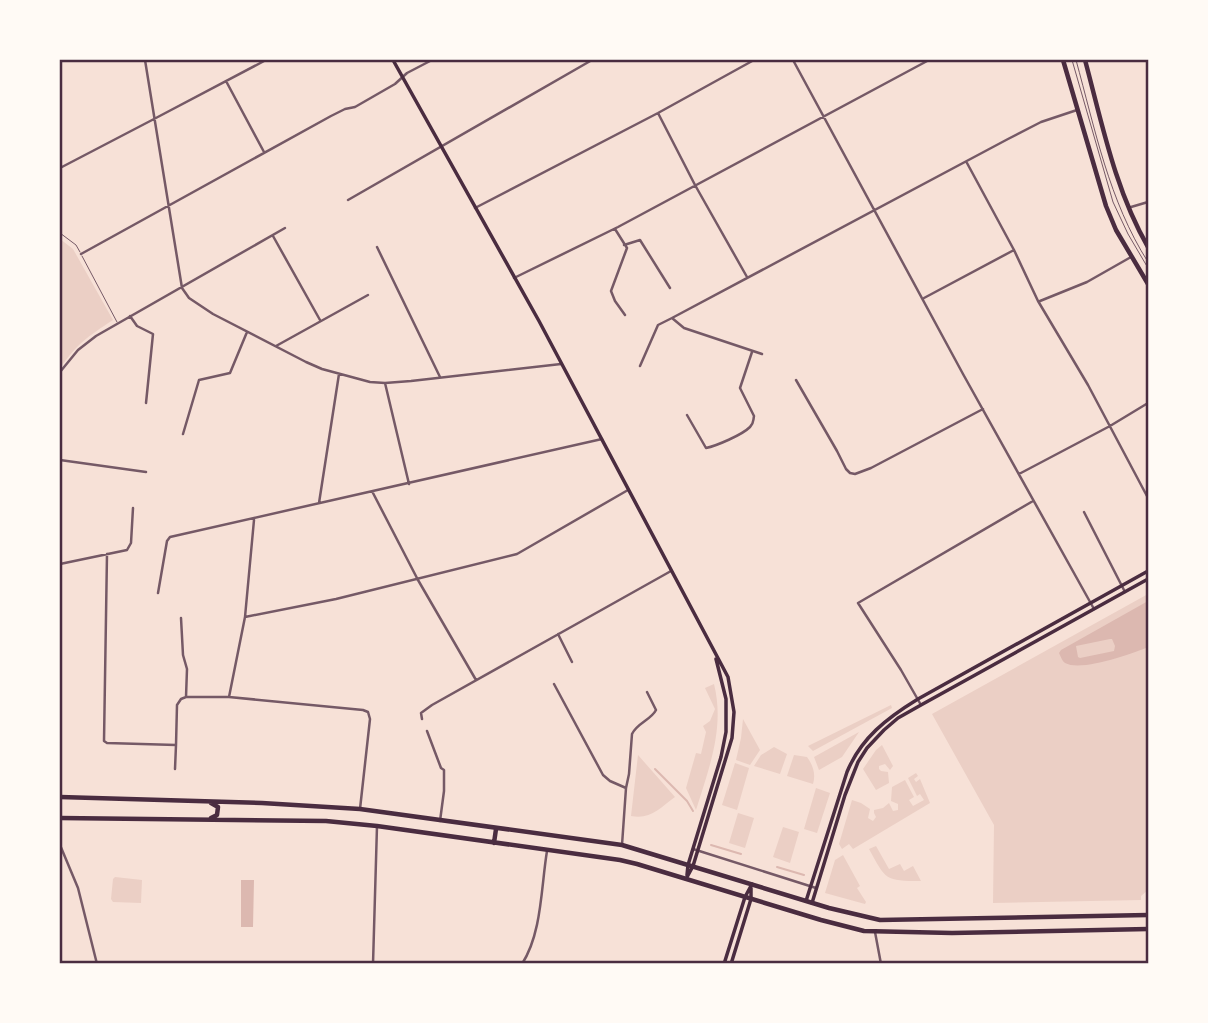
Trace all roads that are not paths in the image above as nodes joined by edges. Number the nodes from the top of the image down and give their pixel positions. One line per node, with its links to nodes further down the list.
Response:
1 (145, 60): 19 (street)
2 (266, 60): 15 (street)
3 (393, 60): 14 (main road)
4 (432, 60): 14 (street)
5 (592, 60): 13 (street)
6 (754, 60): 17 (street)
7 (793, 60): 18 (street)
8 (929, 60): 18 (street)
9 (1063, 60): 16 (main road)
10 (1072, 60): 42 (lane)
11 (1076, 60): 41 (lane)
12 (1085, 60): 29 (main road)
13 (583, 62): 20 (street)
14 (403, 77): 20 (main road); 21 (street)
15 (226, 81): 19 (street); 21 (street)
16 (1077, 110): 22 (street); 40 (main road)
17 (658, 113): 24 (street); 28 (street)
18 (823, 115): 24 (street); 30 (street)
19 (155, 119): 23 (street); 27 (street)
20 (441, 146): 25 (street); 28 (main road)
21 (264, 152): 27 (street)
22 (967, 161): 30 (street); 38 (street)
23 (60, 168)
24 (695, 185): 32 (street); 43 (street)
25 (348, 200)
26 (1149, 202): 29 (street)
27 (169, 205): 39 (street); 46 (street)
28 (475, 208): 44 (main road)
29 (1128, 208): 37 (main road)
30 (876, 211): 43 (street); 49 (street)
31 (285, 228): 34 (street)
32 (615, 229): 35 (street); 44 (street)
33 (60, 233): 39 (lane)
34 (273, 236): 46 (street); 54 (street)
35 (625, 245): 47 (street); 51 (street)
36 (377, 247): 64 (street)
37 (1149, 247)
38 (1014, 250): 49 (street); 50 (street)
39 (81, 254): 55 (lane)
40 (1131, 257): 45 (main road); 50 (street)
41 (1149, 262)
42 (1149, 268)
43 (747, 277): 53 (street)
44 (514, 278): 60 (main road)
45 (1149, 284)
46 (182, 288): 52 (street); 56 (street)
47 (670, 288)
48 (368, 295): 54 (street)
49 (923, 299): 69 (street)
50 (1038, 301): 71 (street)
51 (625, 315)
52 (130, 316): 55 (street); 67 (street)
53 (672, 318): 58 (street); 61 (street)
54 (320, 320): 57 (street)
55 (117, 322): 62 (street)
56 (247, 332): 57 (street); 72 (street)
57 (275, 347): 63 (street)
58 (752, 352): 59 (street); 70 (street)
59 (762, 354)
60 (561, 364): 64 (street); 73 (main road)
61 (640, 366)
62 (60, 372)
63 (339, 374): 66 (street); 82 (street)
64 (440, 377): 66 (street)
65 (796, 380): 69 (street)
66 (386, 383): 77 (street)
67 (146, 403)
68 (1149, 403): 71 (street)
69 (983, 409): 76 (street)
70 (687, 415)
71 (1110, 426): 76 (street); 80 (street)
72 (183, 434)
73 (602, 439): 77 (street); 78 (main road)
74 (60, 460): 75 (street)
75 (146, 471)
76 (1019, 474): 81 (street)
77 (410, 484): 79 (street)
78 (628, 490): 88 (main road); 91 (street)
79 (372, 492): 82 (street); 91 (street)
80 (1149, 498)
81 (1034, 501): 95 (street); 106 (street)
82 (318, 503): 85 (street)
83 (133, 508): 86 (street)
84 (1084, 512): 92 (street)
85 (254, 519): 94 (street); 97 (street)
86 (107, 554): 87 (street); 110 (street)
87 (60, 564)
88 (671, 571): 99 (street); 124 (main road)
89 (1149, 571): 92 (main road)
90 (1149, 579): 93 (main road)
91 (418, 580): 97 (street); 101 (street)
92 (1122, 586): 93 (street); 95 (main road)
93 (1125, 592): 96 (main road)
94 (158, 593)
95 (1091, 603): 96 (street); 106 (main road)
96 (1094, 609): 107 (main road)
97 (245, 617): 104 (street)
98 (181, 618): 105 (street)
99 (558, 635): 100 (street); 101 (street)
100 (572, 662)
101 (476, 680): 108 (street)
102 (554, 684): 112 (street)
103 (647, 692): 112 (street)
104 (229, 696): 105 (street); 115 (street)
105 (186, 697): 110 (street)
106 (918, 699): 107 (street); 129 (main road)
107 (921, 705): 130 (main road)
108 (422, 719)
109 (427, 730): 118 (street)
110 (176, 745): 111 (street)
111 (175, 769)
112 (626, 788): 123 (street)
113 (60, 797): 114 (main road)
114 (208, 801): 115 (main road); 117 (main road)
115 (360, 809): 118 (main road)
116 (60, 818): 119 (main road)
117 (207, 820)
118 (440, 821): 120 (main road)
119 (377, 826): 121 (main road); 142 (street)
120 (496, 829): 121 (main road); 123 (main road)
121 (494, 843): 125 (main road)
122 (60, 845): 141 (street)
123 (622, 845): 126 (main road)
124 (696, 850): 126 (main road); 129 (street)
125 (547, 851): 127 (main road); 143 (street)
126 (691, 866): 127 (main road); 128 (main road)
127 (686, 879): 131 (main road)
128 (752, 884): 131 (main road); 132 (main road)
129 (811, 886): 130 (street); 132 (main road)
130 (817, 888): 133 (main road)
131 (748, 898): 138 (main road); 144 (main road); 145 (main road)
132 (806, 901): 133 (main road)
133 (812, 903): 136 (main road)
134 (1149, 915): 135 (main road)
135 (1053, 918): 136 (main road); 139 (main road)
136 (951, 919): 140 (main road)
137 (1149, 929): 139 (main road)
138 (875, 932): 140 (main road); 146 (street)
139 (1053, 932): 140 (main road)
140 (951, 933)
141 (97, 964)
142 (373, 964)
143 (522, 964)
144 (724, 964)
145 (731, 964)
146 (881, 964)

